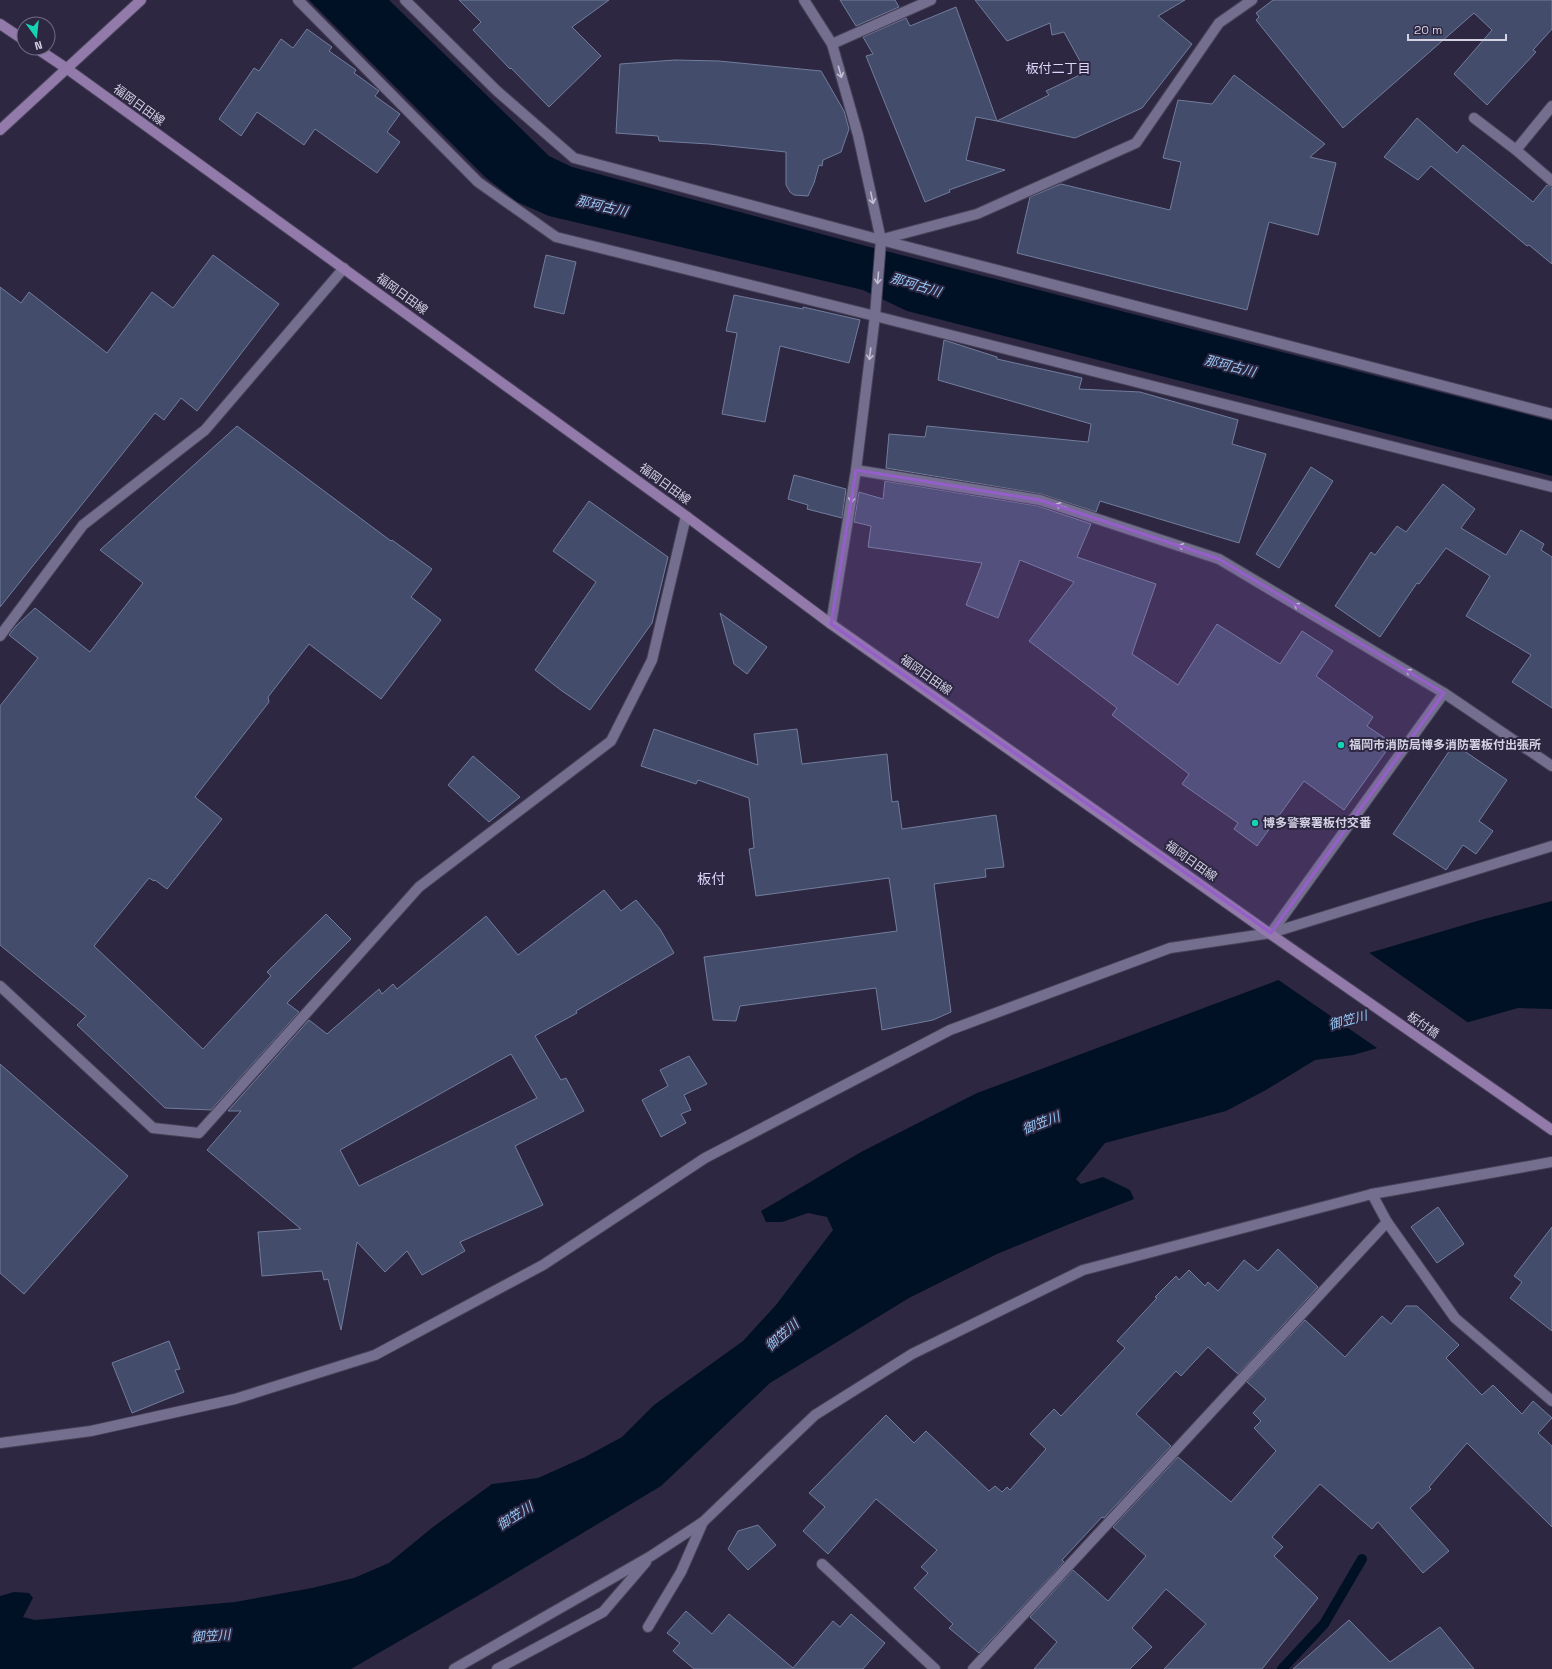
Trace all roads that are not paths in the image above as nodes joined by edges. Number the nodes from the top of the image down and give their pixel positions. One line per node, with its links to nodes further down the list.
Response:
1 (141, 0): 11 (main road)
2 (298, 0): 19 (street)
3 (405, 0): 17 (street)
4 (804, 0): 9 (street)
5 (931, 0): 9 (street)
6 (1252, 0): 17 (street)
7 (0, 24): 8 (main road)
8 (16, 35)
9 (832, 44): 17 (street, one-way to 17)
10 (48, 56): 11 (main road, 福岡日田線)
11 (66, 68): 14 (main road); 18 (main road, 福岡日田線)
12 (1552, 106): 15 (street)
13 (1474, 118): 15 (street)
14 (0, 130)
15 (1516, 150): 16 (street)
16 (1552, 181)
17 (881, 240): 19 (street, one-way to 19); 20 (street)
18 (344, 268): 23 (main road, 福岡日田線); 25 (street)
19 (875, 316): 21 (street, one-way to 21); 22 (street)
20 (1552, 414)
21 (856, 470): 24 (street, one-way to 24); 26 (street, one-way to 21)
22 (1552, 487)
23 (686, 516): 24 (main road, 福岡日田線); 31 (street)
24 (831, 624): 29 (main road, 福岡日田線)
25 (0, 636)
26 (1444, 693): 27 (street); 29 (street)
27 (1552, 766)
28 (1552, 846): 29 (street)
29 (1271, 934): 30 (main road, 福岡日田線); 37 (street)
30 (1279, 940): 32 (main road, 板付橋)
31 (0, 986)
32 (1552, 1130)
33 (1552, 1162): 34 (street)
34 (1372, 1194): 35 (street); 38 (street)
35 (1387, 1222): 36 (street); 45 (street)
36 (1552, 1401)
37 (0, 1443)
38 (703, 1522): 39 (street); 41 (street)
39 (651, 1556): 42 (street); 43 (street)
40 (822, 1564): 44 (street)
41 (648, 1626)
42 (454, 1669)
43 (497, 1669)
44 (935, 1669)
45 (973, 1669)

